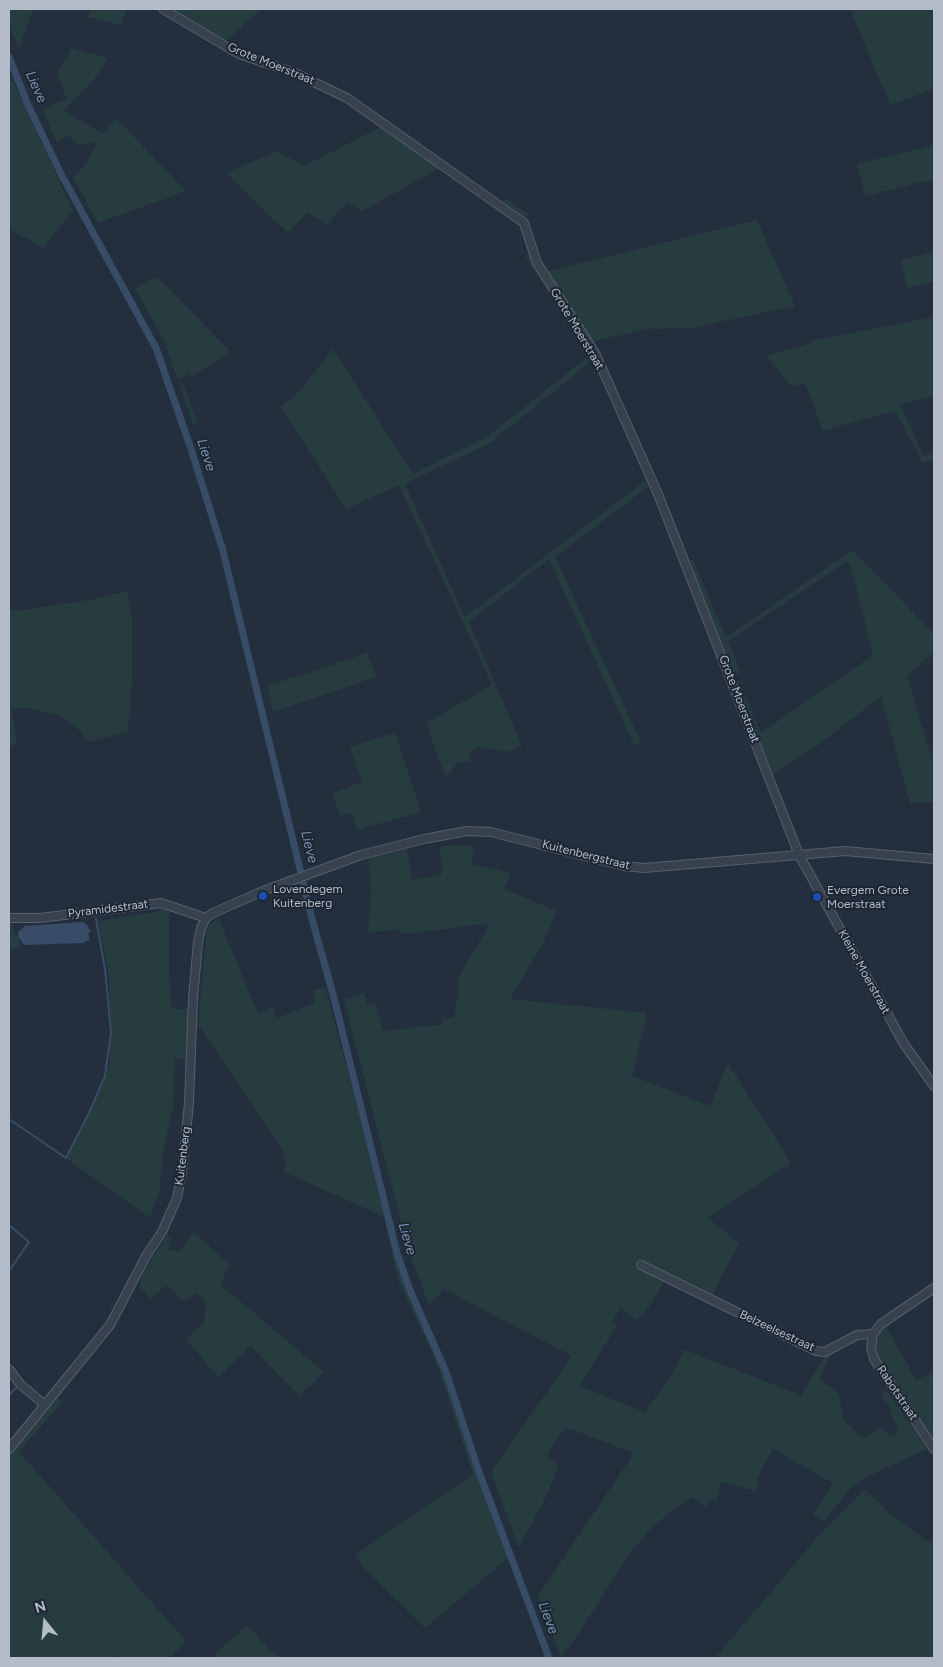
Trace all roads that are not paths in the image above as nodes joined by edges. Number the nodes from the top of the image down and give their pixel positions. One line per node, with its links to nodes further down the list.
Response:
1 (163, 9): 2 (street, Grote Moerstraat)
2 (800, 855): 3 (street, Kuitenbergstraat); 5 (street, Kuitenbergstraat); 6 (street, Kleine Moerstraat)
3 (934, 859)
4 (9, 918): 5 (street, Pyramidestraat)
5 (206, 918): 11 (street, Kuitenberg)
6 (934, 1086)
7 (641, 1265): 9 (street, Belzeelsestraat)
8 (934, 1288): 9 (street)
9 (873, 1334): 13 (street, Rabotstraat)
10 (9, 1369): 11 (street)
11 (45, 1405): 12 (street, Kuitenberg)
12 (9, 1449)
13 (934, 1449)

